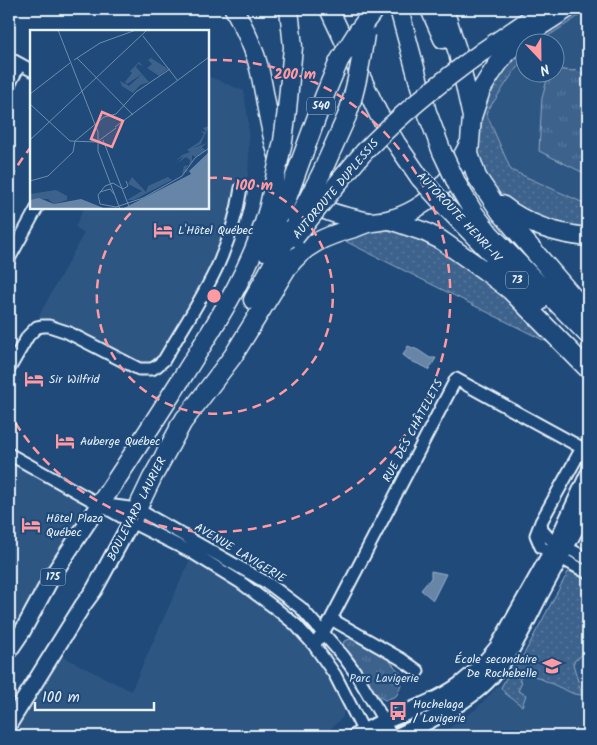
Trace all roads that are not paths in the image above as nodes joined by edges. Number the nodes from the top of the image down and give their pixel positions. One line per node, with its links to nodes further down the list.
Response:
1 (234, 9): 25 (highway)
2 (282, 9): 15 (highway)
3 (289, 9): 15 (highway)
4 (329, 9): 33 (highway, AUTOROUTE HENRI-IV / 73, bridge)
5 (366, 9): 26 (highway, bridge)
6 (376, 9): 23 (highway, AUTOROUTE DUPLESSIS / 540, bridge)
7 (399, 9): 32 (highway, AUTOROUTE HENRI-IV / 73, bridge)
8 (430, 9): 17 (highway)
9 (444, 9): 17 (highway)
10 (546, 9): 26 (highway, AUTOROUTE DUPLESSIS, bridge)
11 (567, 9): 18 (highway)
12 (9, 58): 13 (street)
13 (20, 64): 14 (street); 16 (street)
14 (30, 69)
15 (291, 74): 23 (highway, bridge)
16 (9, 85)
17 (466, 90): 18 (highway)
18 (472, 117): 19 (highway)
19 (470, 142): 21 (highway); 24 (highway)
20 (241, 188): 34 (street)
21 (487, 192): 27 (highway); 31 (highway)
22 (35, 209): 28 (street)
23 (276, 209): 29 (highway, AUTOROUTE DUPLESSIS / 540)
24 (390, 220): 25 (highway); 35 (highway)
25 (370, 222): 36 (highway)
26 (293, 235): 30 (highway, AUTOROUTE DUPLESSIS)
27 (588, 237)
28 (9, 259)
29 (240, 282): 39 (highway, 175)
30 (259, 291): 36 (highway, BOULEVARD LAURIER)
31 (588, 314)
32 (588, 335)
33 (588, 353)
34 (9, 369)
35 (588, 369)
36 (179, 427): 41 (highway, BOULEVARD LAURIER)
37 (9, 454): 39 (street, AVENUE LAVIGERIE)
38 (588, 475): 42 (main road)
39 (100, 504): 41 (street, AVENUE LAVIGERIE); 48 (main road, 175)
40 (588, 504): 42 (main road)
41 (134, 516): 46 (street, AVENUE LAVIGERIE); 47 (street, AVENUE LAVIGERIE); 51 (main road, BOULEVARD LAURIER)
42 (558, 550): 43 (street); 44 (street); 45 (street, RUE DES CHÂTELETS); 50 (main road); 54 (main road)
43 (588, 559)
44 (588, 573)
45 (331, 619): 46 (street, RUE DES CHÂTELETS); 49 (street)
46 (324, 633): 47 (street, RUE DES CHÂTELETS); 50 (street, AVENUE LAVIGERIE)
47 (314, 645): 52 (street, AVENUE LAVIGERIE)
48 (9, 651)
49 (418, 670)
50 (384, 722): 52 (main road); 53 (street, AVENUE LAVIGERIE)
51 (9, 724)
52 (362, 735)
53 (391, 736)
54 (398, 736)

